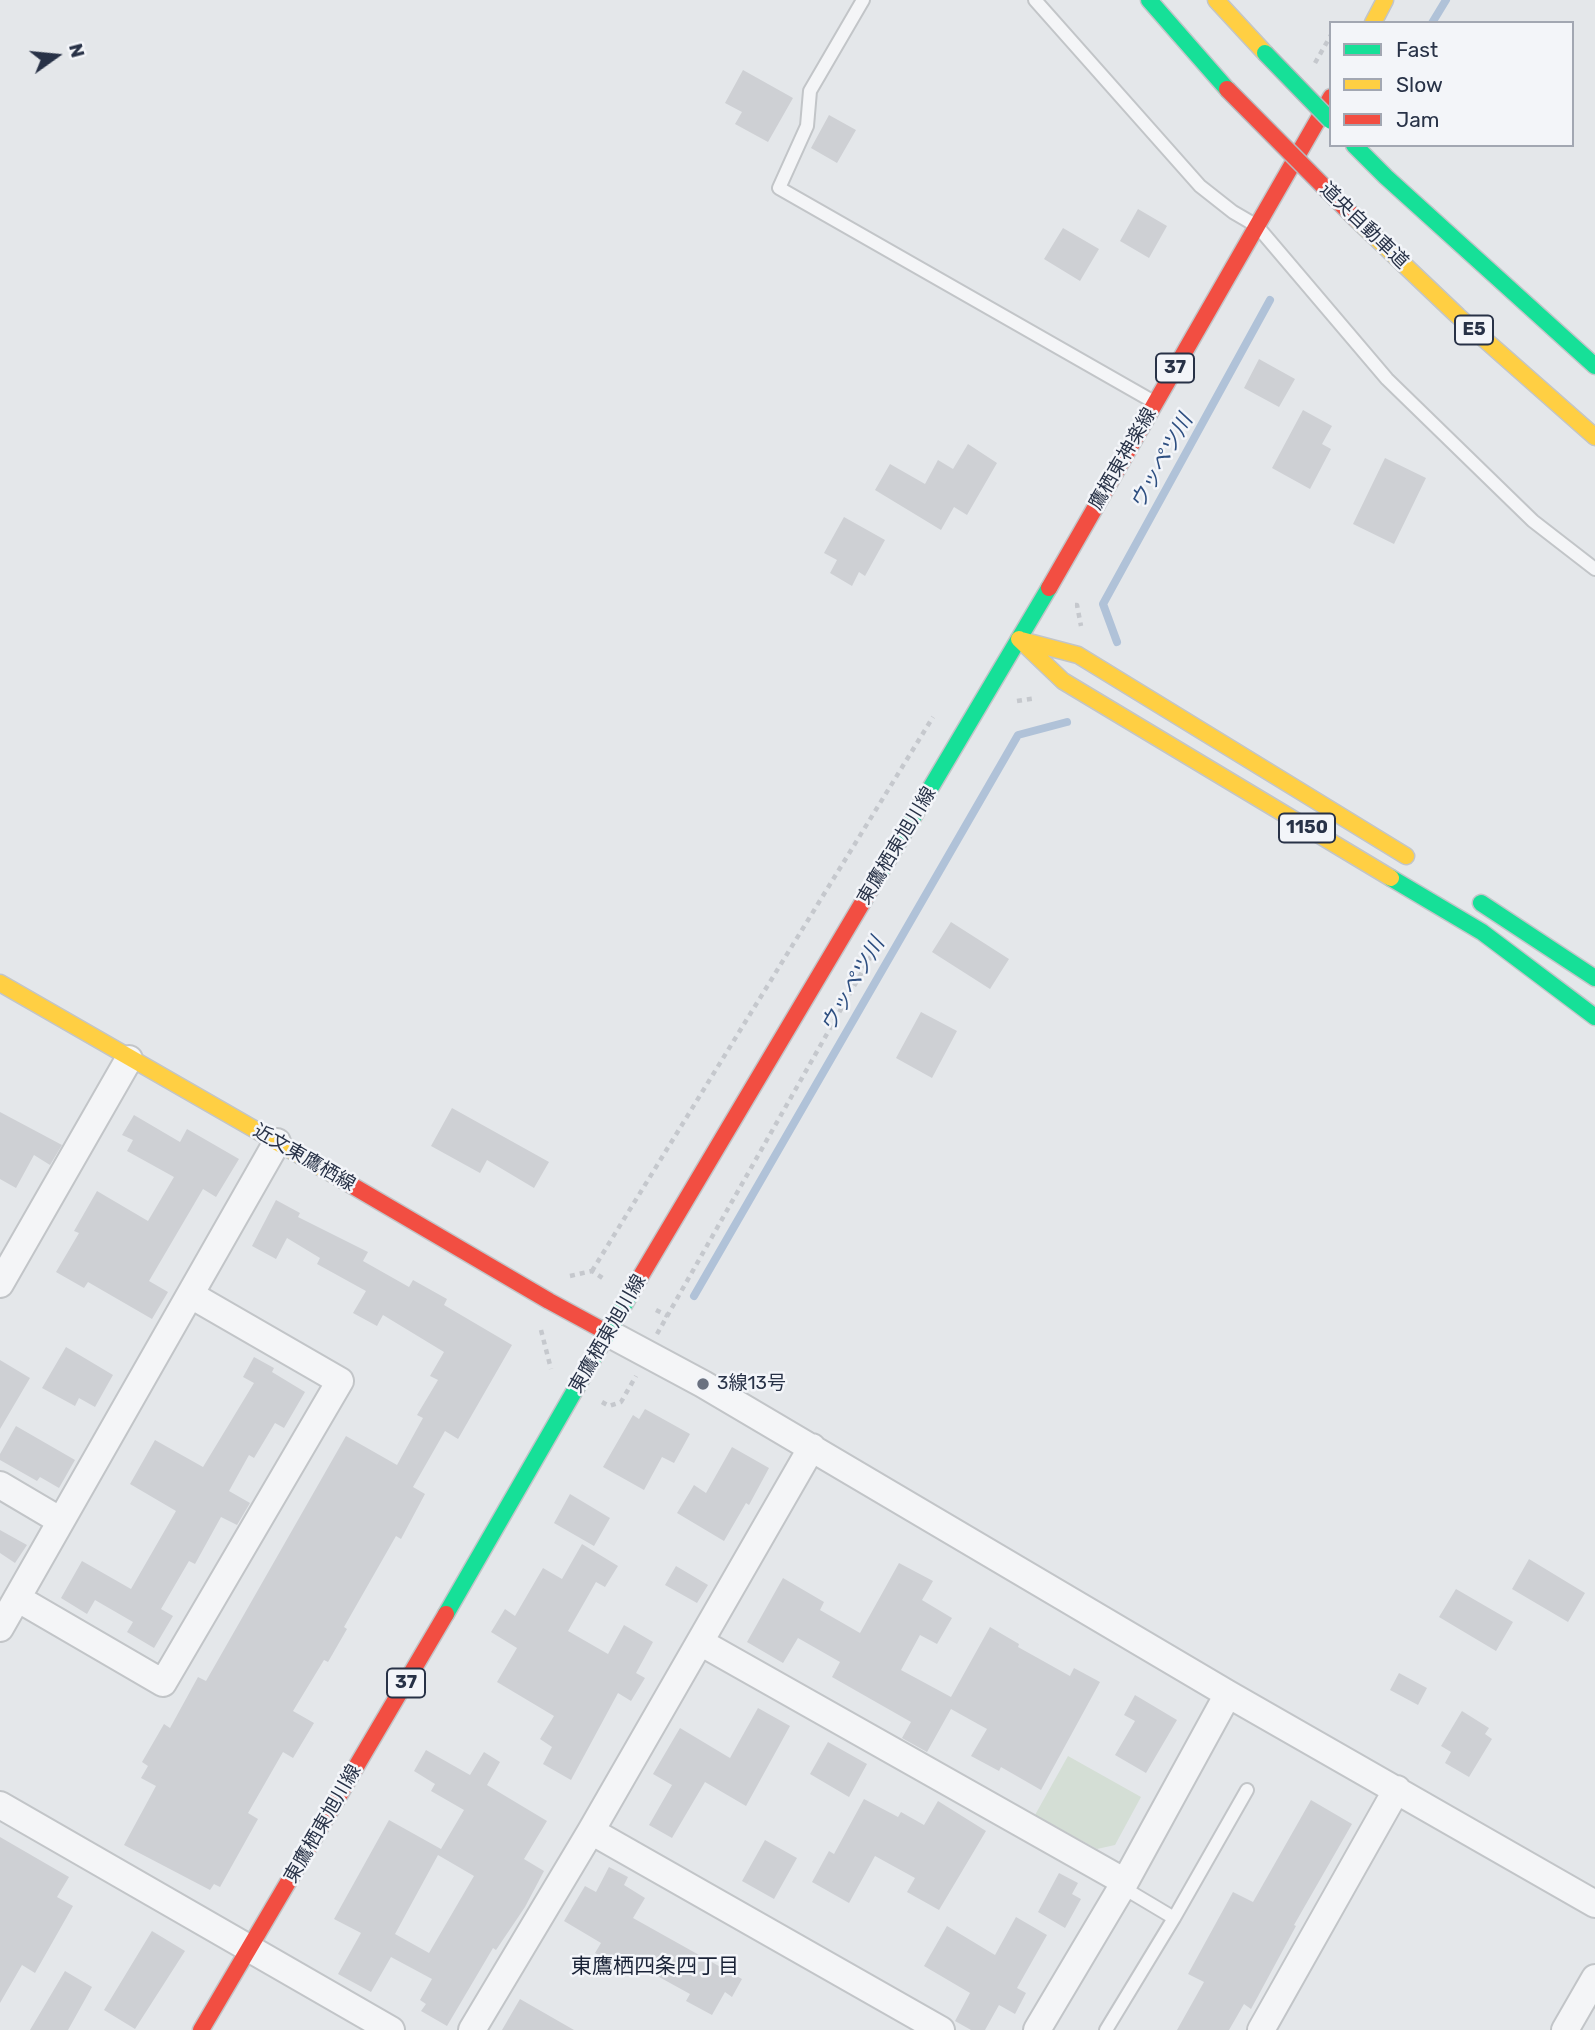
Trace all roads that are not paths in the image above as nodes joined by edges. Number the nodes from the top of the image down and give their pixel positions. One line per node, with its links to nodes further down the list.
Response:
1 (863, 0): 14 (lane)
2 (1035, 0): 11 (lane)
3 (1150, 0): 15 (main road, 道央自動車道 / E5, bridge)
4 (1216, 0): 8 (main road, bridge)
5 (1385, 0): 6 (main road)
6 (1374, 21)
7 (1329, 100): 11 (main road, 鷹栖東神楽線 / 37)
8 (1329, 119)
9 (1356, 147): 10 (main road)
10 (1386, 177): 12 (main road); 13 (main road)
11 (1257, 226): 14 (main road, 鷹栖東神楽線 / 37); 16 (lane)
12 (1595, 344)
13 (1595, 366)
14 (1155, 403): 17 (main road, 鷹栖東神楽線 / 37)
15 (1595, 436)
16 (1595, 569)
17 (1019, 639): 18 (main road, 1150); 22 (main road, 1150); 27 (main road, 東鷹栖東旭川線 / 37)
18 (1424, 867)
19 (1471, 896): 20 (main road)
20 (1595, 978)
21 (0, 983): 23 (main road, 近文東鷹栖線)
22 (1595, 1017)
23 (129, 1059): 24 (main road, 近文東鷹栖線); 25 (street)
24 (277, 1142): 26 (street); 27 (main road, 近文東鷹栖線)
25 (0, 1284)
26 (191, 1295): 30 (street); 31 (street)
27 (608, 1333): 28 (street); 42 (main road, 東鷹栖東旭川線 / 37)
28 (812, 1447): 33 (street); 34 (street)
29 (0, 1485): 30 (street)
30 (61, 1521): 31 (street)
31 (17, 1598): 32 (street)
32 (0, 1628)
33 (700, 1642): 38 (street); 39 (street)
34 (1228, 1694): 35 (street); 39 (street)
35 (1397, 1789): 40 (street); 50 (street)
36 (1247, 1790): 41 (lane)
37 (0, 1805): 42 (street)
38 (591, 1831): 46 (street); 47 (street)
39 (1123, 1885): 41 (lane); 48 (street)
40 (1595, 1904)
41 (1174, 1918): 49 (lane)
42 (249, 1948): 44 (main road, 東鷹栖東旭川線 / 37); 45 (street)
43 (1595, 1978): 51 (street)
44 (201, 2030)
45 (391, 2030)
46 (472, 2030)
47 (941, 2030)
48 (1037, 2030)
49 (1106, 2030)
50 (1261, 2030)
51 (1565, 2030)

